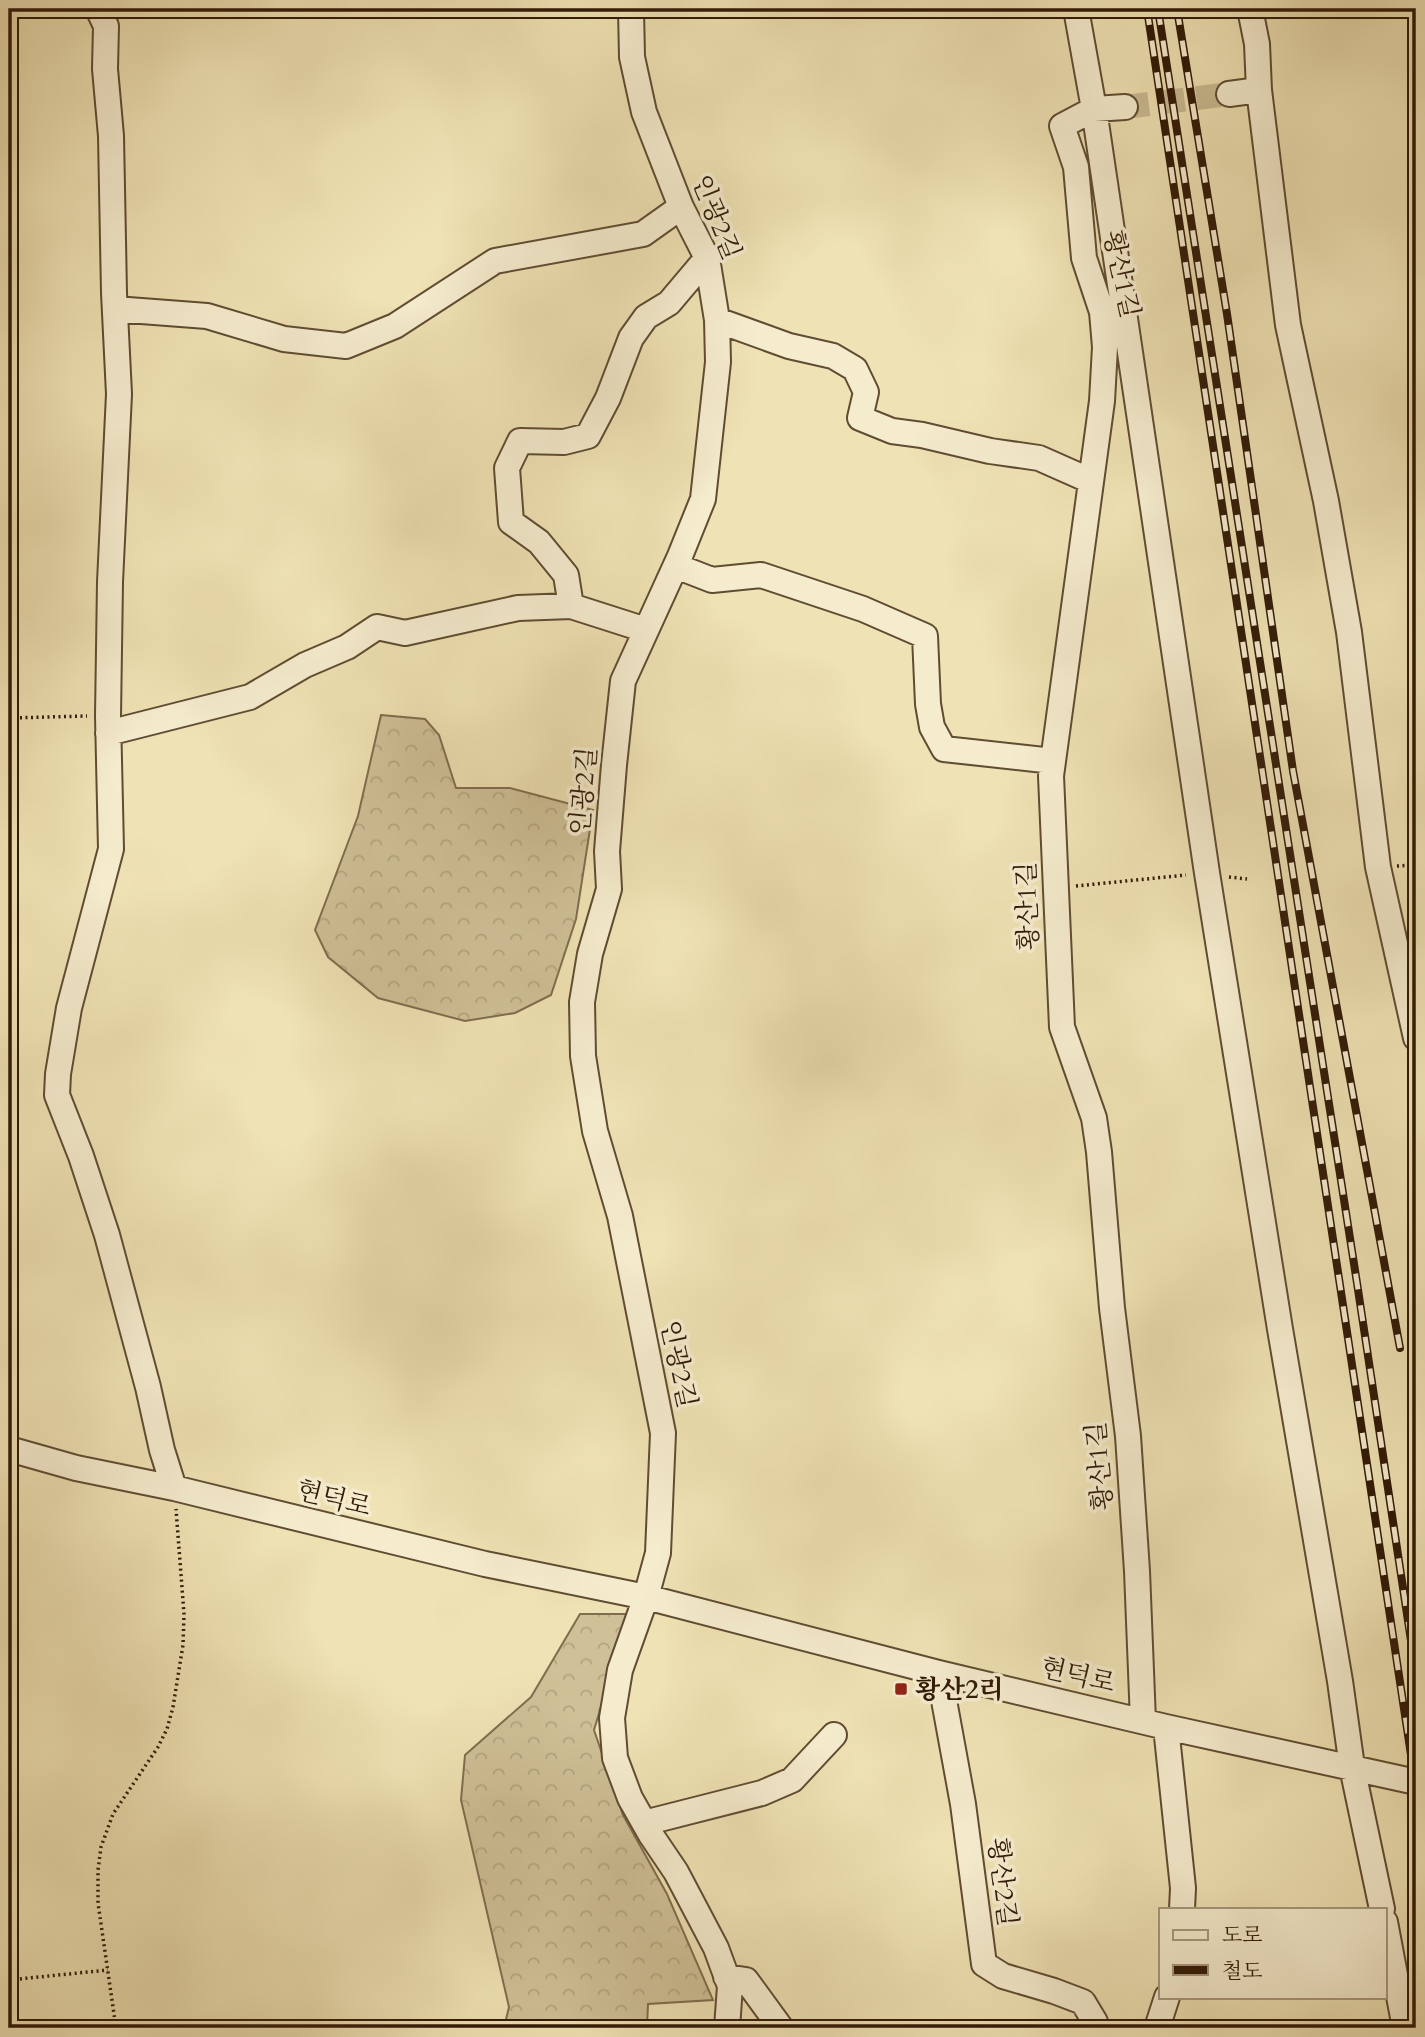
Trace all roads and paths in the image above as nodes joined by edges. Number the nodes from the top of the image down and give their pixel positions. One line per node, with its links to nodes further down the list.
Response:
1 (98, 9): 11 (street)
2 (631, 9): 9 (street, 인광2길)
3 (1076, 9): 8 (street)
4 (1250, 9): 5 (street)
5 (1259, 90): 6 (street); 25 (street)
6 (1229, 94)
7 (1125, 107): 8 (street)
8 (1094, 109): 13 (street, 황산1길); 14 (street)
9 (681, 207): 10 (street, 인광2길); 11 (street)
10 (707, 258): 12 (street, 인광2길); 17 (street)
11 (115, 309): 20 (street)
12 (717, 320): 15 (street); 16 (street, 인광2길)
13 (1104, 369): 14 (street); 15 (street, 황산1길)
14 (1133, 372): 22 (street)
15 (1091, 481): 21 (street, 황산1길)
16 (676, 566): 18 (street, 인광2길); 21 (street)
17 (571, 606): 18 (street); 20 (street)
18 (646, 630): 31 (street, 인광2길)
19 (9, 718): 20 (path)
20 (108, 724): 30 (street)
21 (1053, 761): 24 (street, 황산1길)
22 (1207, 873): 23 (path); 24 (path); 35 (street)
23 (1247, 879)
24 (1056, 888): 33 (street, 황산1길)
25 (1416, 1038)
26 (9, 1436): 29 (street)
27 (9, 1450): 29 (street, 현덕로)
28 (9, 1460): 29 (street)
29 (76, 1468): 30 (street, 현덕로)
30 (174, 1488): 31 (street, 현덕로); 41 (path)
31 (646, 1597): 32 (street, 현덕로); 37 (street)
32 (939, 1673): 33 (street, 현덕로); 48 (street, 황산2길)
33 (1154, 1724): 35 (street, 현덕로); 38 (street)
34 (834, 1735): 37 (street)
35 (1352, 1767): 36 (street, 현덕로); 39 (street)
36 (1416, 1782)
37 (644, 1823): 42 (street)
38 (1182, 1908)
39 (1382, 1908)
40 (1386, 1927): 50 (street)
41 (108, 1970): 43 (path); 45 (path)
42 (726, 1977): 46 (street); 47 (street)
43 (9, 1980)
44 (1167, 1998): 49 (street)
45 (116, 2028)
46 (727, 2028)
47 (781, 2028)
48 (1096, 2028)
49 (1157, 2028)
50 (1405, 2028)

